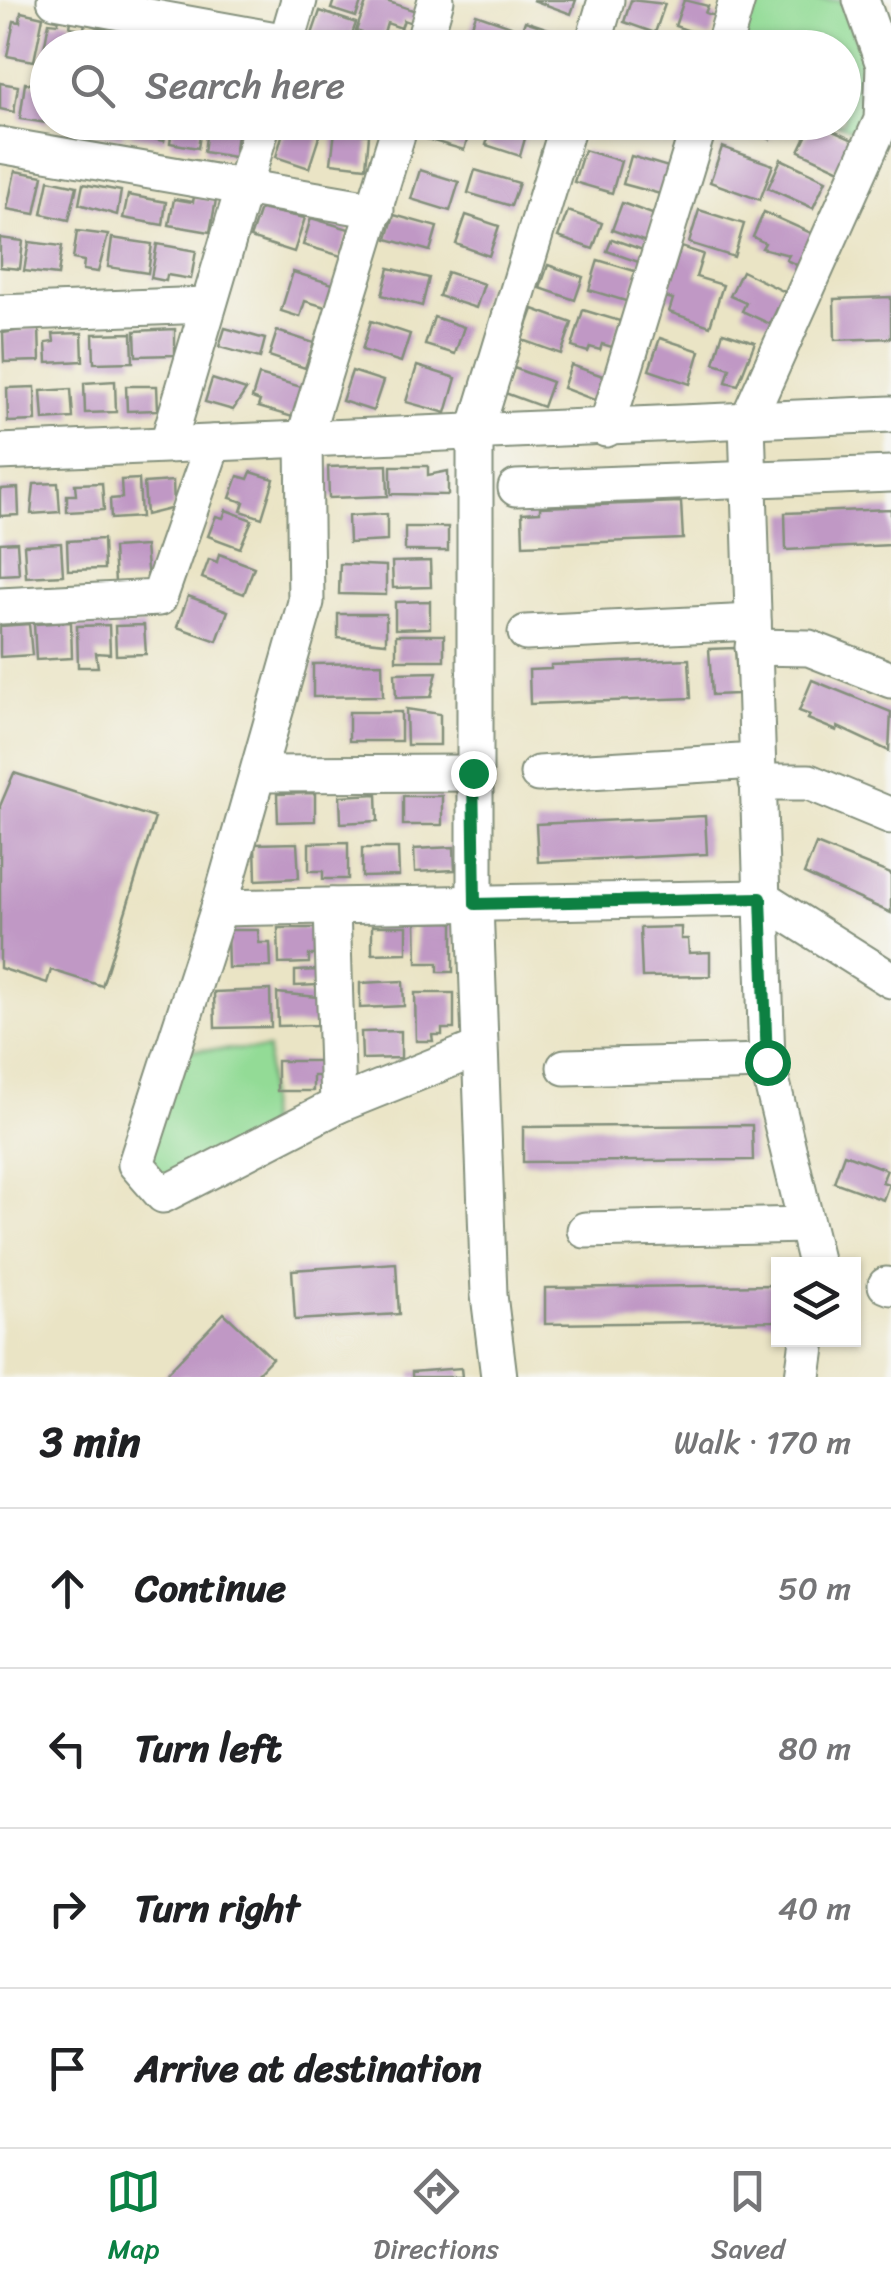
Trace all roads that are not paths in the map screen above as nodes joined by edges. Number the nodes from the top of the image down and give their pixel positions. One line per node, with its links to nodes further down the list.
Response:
1 (54, 0): 7 (street)
2 (300, 0): 8 (street)
3 (436, 0): 9 (street)
4 (606, 0): 10 (street)
5 (737, 0): 11 (street)
6 (861, 0): 22 (street)
7 (209, 30)
8 (291, 30)
9 (427, 30)
10 (597, 30)
11 (728, 30)
12 (258, 140): 17 (street)
13 (396, 140): 18 (street)
14 (564, 140): 24 (street)
15 (695, 140): 23 (street)
16 (0, 145): 17 (street)
17 (244, 188): 18 (street); 19 (street)
18 (376, 210): 25 (street)
19 (206, 305): 20 (street); 27 (street)
20 (0, 313)
21 (891, 414): 22 (street)
22 (746, 422): 23 (street); 30 (street)
23 (606, 430): 24 (street)
24 (475, 432): 25 (street); 37 (street)
25 (304, 439): 26 (street); 38 (street)
26 (213, 443): 27 (street); 32 (street)
27 (168, 444): 28 (street)
28 (0, 452)
29 (891, 474): 30 (street)
30 (748, 480): 31 (street); 34 (street)
31 (516, 488)
32 (0, 606)
33 (526, 634): 34 (street)
34 (753, 635): 35 (street); 36 (street)
35 (891, 680)
36 (757, 772): 39 (street); 40 (street); 41 (street)
37 (473, 773): 38 (street); 42 (street)
38 (259, 774): 44 (street)
39 (538, 774)
40 (891, 816)
41 (761, 898): 42 (street); 45 (street); 47 (street)
42 (475, 904): 43 (street); 46 (street)
43 (332, 906): 44 (street); 49 (street)
44 (219, 908): 49 (street)
45 (891, 980)
46 (479, 1048): 49 (street); 54 (street)
47 (767, 1062): 48 (street); 50 (street)
48 (565, 1067)
49 (338, 1106)
50 (806, 1225): 51 (street); 52 (street)
51 (585, 1230)
52 (814, 1257)
53 (807, 1347): 55 (street)
54 (498, 1377)
55 (803, 1377)

